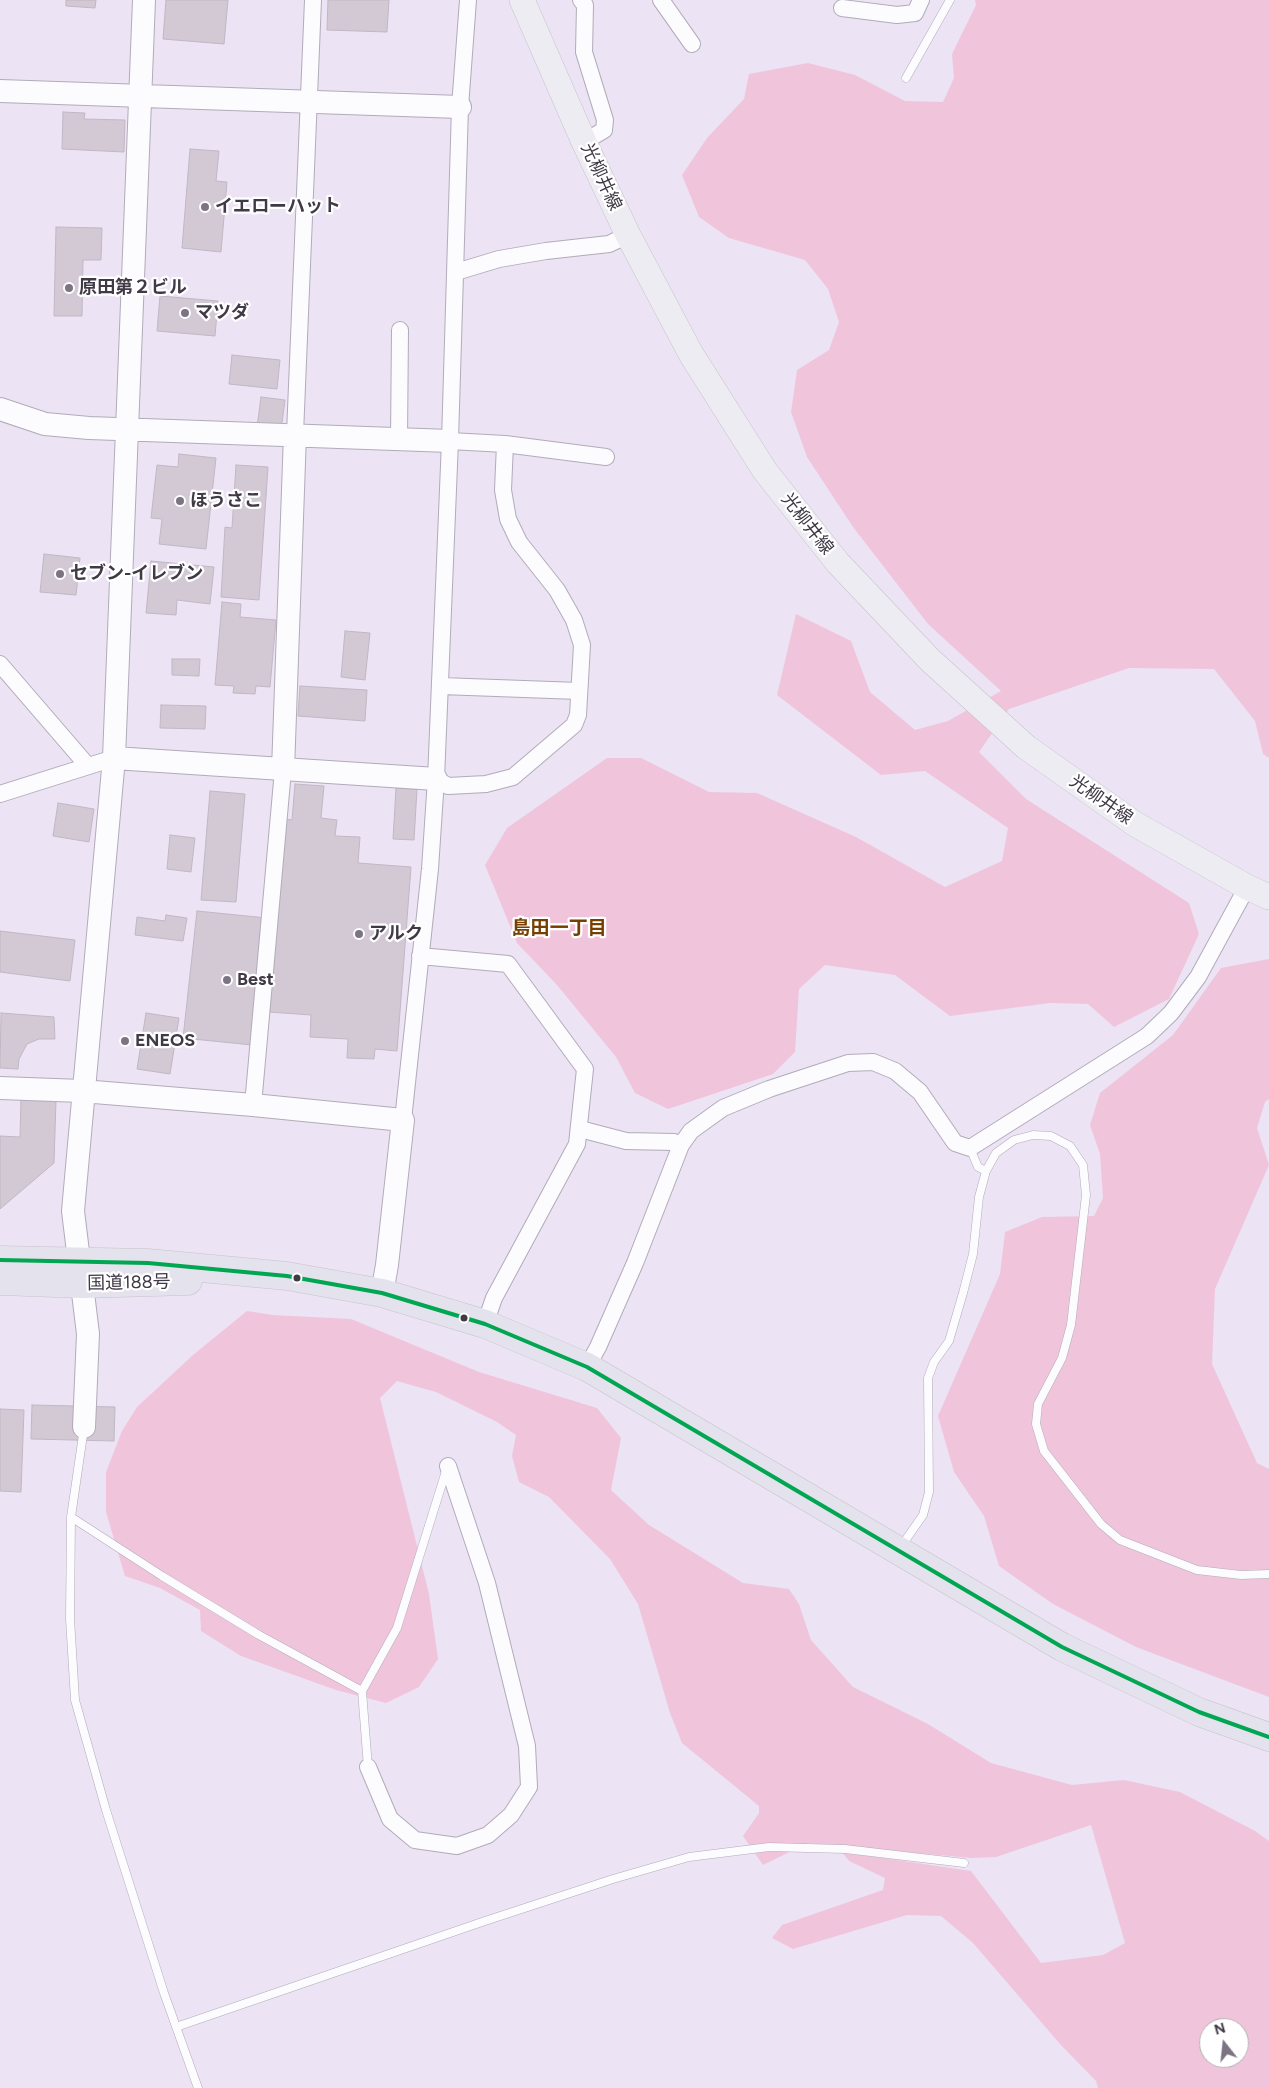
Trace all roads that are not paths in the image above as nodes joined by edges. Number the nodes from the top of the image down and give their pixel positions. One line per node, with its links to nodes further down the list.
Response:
1 (144, 0): 13 (street)
2 (313, 0): 14 (street)
3 (468, 0): 15 (street)
4 (522, 0): 16 (main road, 光柳井線)
5 (660, 0): 10 (street)
6 (921, 0): 9 (street)
7 (950, 0): 11 (lane)
8 (587, 2): 16 (street)
9 (842, 8)
10 (692, 44)
11 (906, 78)
12 (0, 91): 13 (street)
13 (140, 97): 14 (street); 21 (street)
14 (309, 102): 15 (street); 22 (street)
15 (460, 107): 18 (street)
16 (584, 142): 17 (main road, 光柳井線)
17 (628, 235): 18 (street); 35 (main road, 光柳井線)
18 (456, 272): 24 (street)
19 (400, 330): 23 (street)
20 (2, 411): 21 (street)
21 (127, 429): 22 (street); 30 (street)
22 (295, 434): 23 (street); 32 (street)
23 (399, 439): 24 (street)
24 (450, 441): 25 (street); 28 (street)
25 (505, 444): 26 (street); 29 (street)
26 (606, 457)
27 (0, 664): 31 (street)
28 (441, 686): 29 (street); 33 (street)
29 (580, 692): 33 (street)
30 (114, 758): 31 (street); 32 (street); 38 (street)
31 (87, 765): 34 (street)
32 (283, 770): 33 (street); 39 (street)
33 (436, 779): 36 (street)
34 (0, 794)
35 (1258, 892): 43 (street)
36 (420, 956): 40 (street); 41 (street)
37 (0, 1088): 38 (street)
38 (82, 1091): 39 (street); 46 (street)
39 (253, 1105): 40 (street)
40 (403, 1120): 48 (street)
41 (580, 1129): 42 (street); 49 (street)
42 (681, 1145): 43 (street); 50 (street)
43 (970, 1148): 44 (lane)
44 (986, 1171): 54 (lane); 55 (lane)
45 (0, 1260): 46 (highway, 国道188号)
46 (80, 1273): 47 (highway, 国道188号); 48 (highway, 国道188号); 51 (street)
47 (0, 1282)
48 (382, 1293): 49 (highway, 国道188号)
49 (485, 1324): 50 (highway, 国道188号)
50 (586, 1367): 54 (highway, 国道188号)
51 (84, 1427): 53 (lane)
52 (448, 1466): 56 (lane); 58 (street)
53 (71, 1517): 56 (lane); 60 (lane)
54 (898, 1552): 57 (highway, 国道188号)
55 (1269, 1574)
56 (362, 1691): 58 (lane)
57 (1269, 1737)
58 (368, 1767)
59 (964, 1864): 60 (lane)
60 (176, 2027): 61 (lane)
61 (198, 2088)

